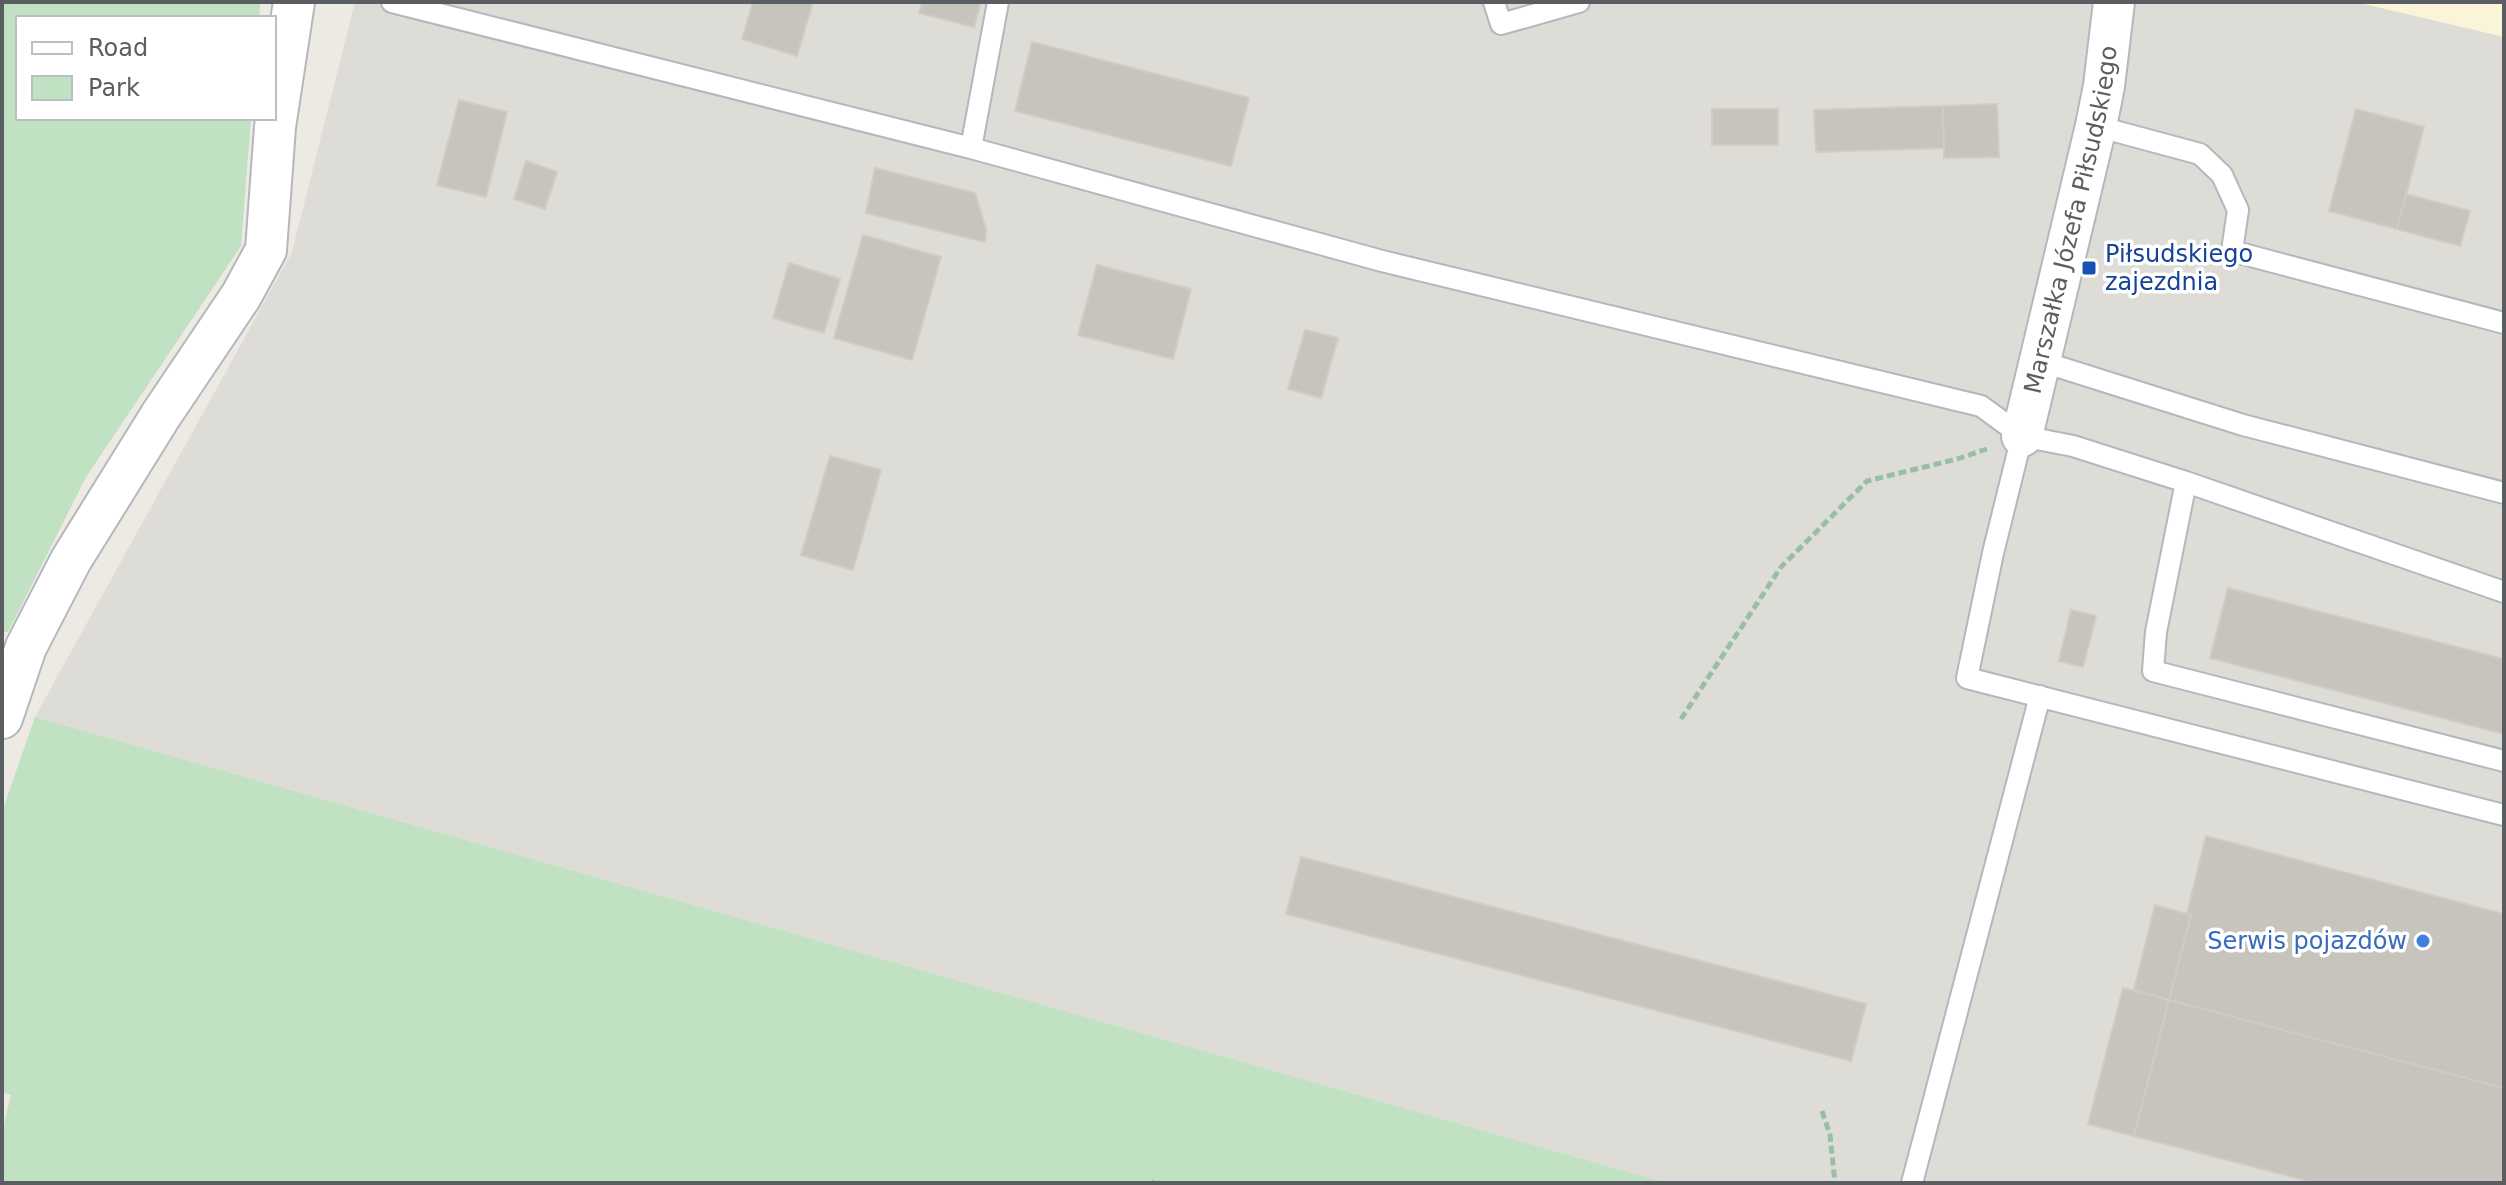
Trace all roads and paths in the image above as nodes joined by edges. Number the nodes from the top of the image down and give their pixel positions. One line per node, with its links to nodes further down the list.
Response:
1 (294, 2): 16 (street)
2 (392, 2): 8 (lane)
3 (998, 2): 8 (lane)
4 (1494, 2): 5 (lane)
5 (1579, 2)
6 (2114, 2): 7 (street, Marszałka Józefa Piłsudskiego)
7 (2096, 126): 9 (lane); 10 (street, Marszałka Józefa Piłsudskiego)
8 (971, 148): 11 (lane)
9 (2504, 323)
10 (2040, 361): 11 (street, Marszałka Józefa Piłsudskiego); 13 (lane)
11 (2022, 436): 12 (lane); 15 (lane); 17 (path)
12 (2186, 482): 14 (lane); 18 (lane)
13 (2504, 493)
14 (2504, 592)
15 (2040, 696): 19 (lane); 22 (lane)
16 (2, 718)
17 (1681, 719)
18 (2504, 761)
19 (2504, 815)
20 (1822, 1111): 21 (path)
21 (1835, 1183)
22 (1912, 1183)

